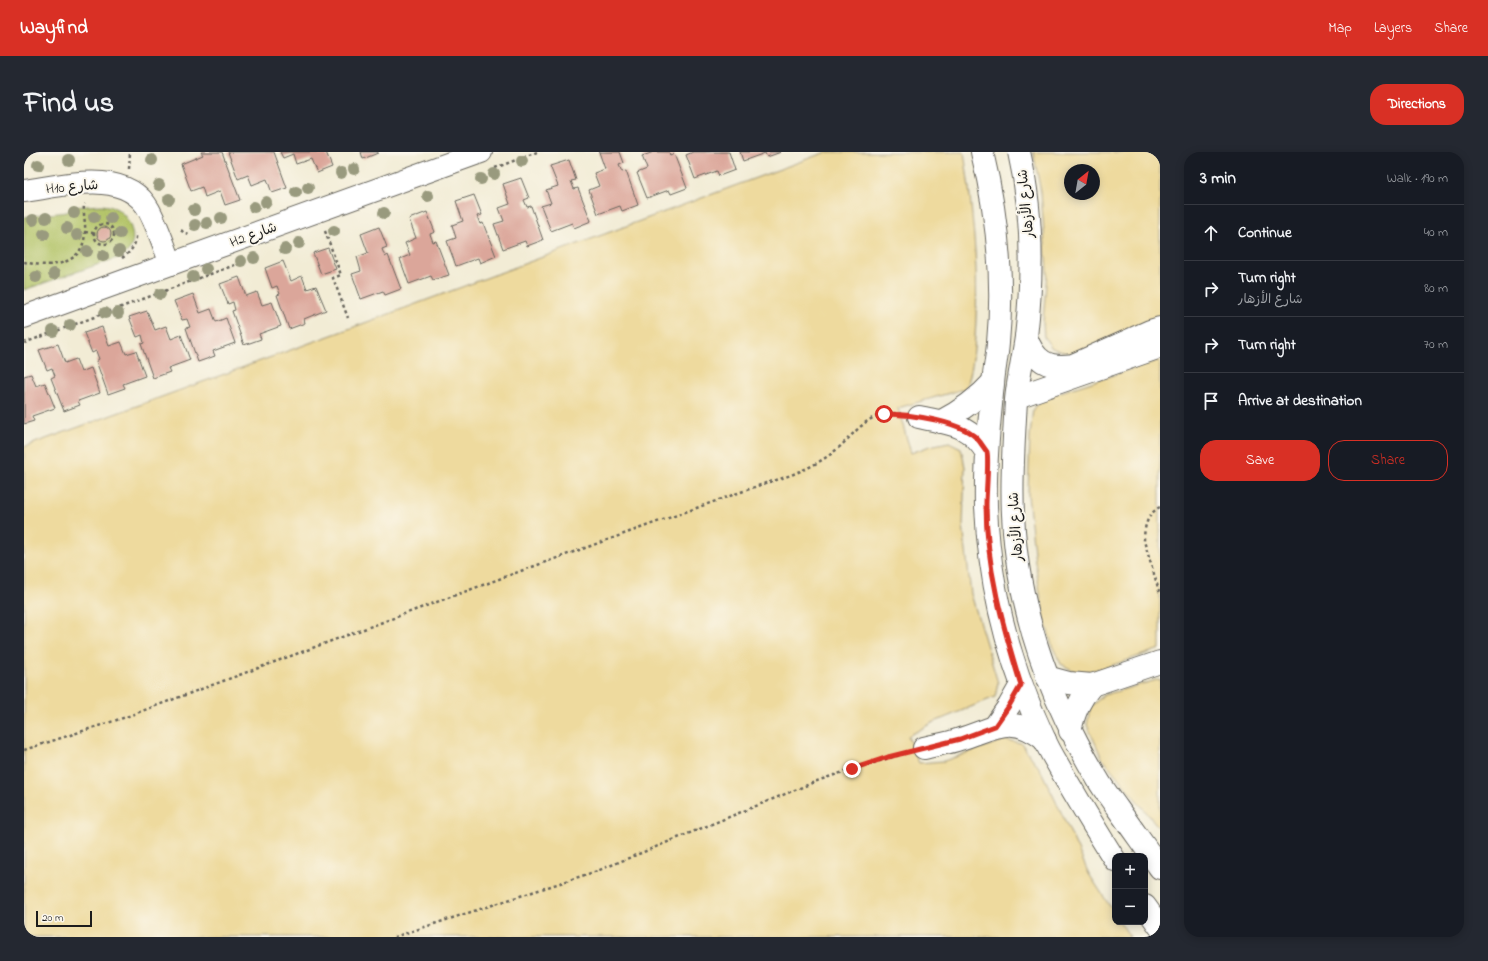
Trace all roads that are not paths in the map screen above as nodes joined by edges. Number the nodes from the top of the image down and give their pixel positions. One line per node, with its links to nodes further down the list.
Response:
1 (481, 152): 5 (street, H2 شارع)
2 (982, 152): 11 (street, شارع الأزهار)
3 (1018, 152): 8 (street, شارع الأزهار)
4 (24, 190): 5 (street, H10 شارع)
5 (170, 264): 6 (street, H2 شارع)
6 (24, 317)
7 (1160, 328): 10 (street)
8 (1026, 337): 10 (street); 12 (street, شارع الأزهار)
9 (1160, 346): 10 (street)
10 (1074, 371): 12 (street)
11 (993, 382): 14 (street); 15 (street, شارع الأزهار)
12 (1017, 397): 17 (street, شارع الأزهار)
13 (919, 417): 14 (street)
14 (940, 422): 15 (street)
15 (987, 453): 18 (street, شارع الأزهار)
16 (1160, 662): 19 (street)
17 (1047, 677): 19 (street); 21 (street, شارع الأزهار)
18 (1021, 685): 20 (street); 22 (street, شارع الأزهار)
19 (1092, 685): 21 (street)
20 (995, 726): 22 (street); 23 (street)
21 (1070, 731): 25 (street, شارع الأزهار)
22 (1044, 740): 24 (street, شارع الأزهار)
23 (924, 748)
24 (1112, 855)
25 (1160, 868)
26 (1148, 910): 27 (street)
27 (1160, 927)

